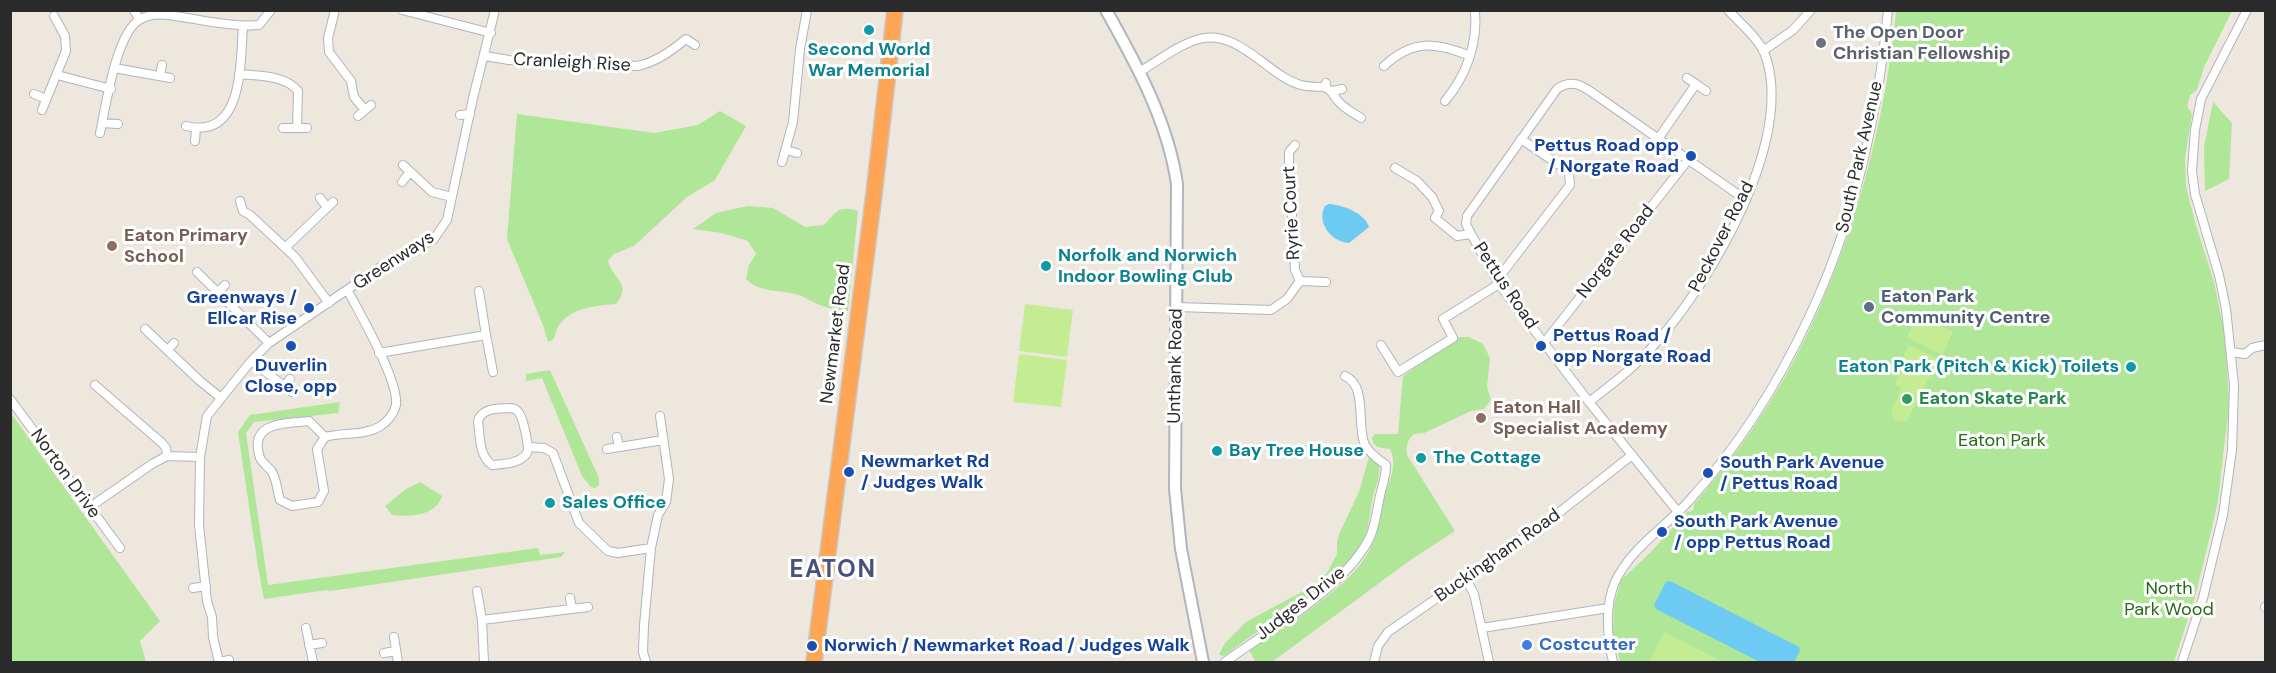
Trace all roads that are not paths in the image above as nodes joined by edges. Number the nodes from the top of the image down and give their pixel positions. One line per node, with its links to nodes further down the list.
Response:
1 (134, 10): 15 (street)
2 (272, 10): 16 (street)
3 (335, 10): 42 (street)
4 (402, 10): 17 (street)
5 (495, 10): 17 (street, Greenways)
6 (807, 10): 56 (street)
7 (895, 10): 136 (highway, Newmarket Road)
8 (1106, 10): 25 (street, Unthank Road)
9 (1475, 10): 21 (street)
10 (1728, 10): 19 (street, Peckover Road)
11 (1811, 10): 19 (street)
12 (1888, 10): 111 (street, South Park Avenue)
13 (2247, 10): 88 (street)
14 (54, 16): 27 (street)
15 (139, 19): 16 (street); 24 (street)
16 (243, 26): 26 (street)
17 (491, 33): 20 (street, Greenways)
18 (695, 45): 20 (street, Cranleigh Rise)
19 (1763, 51): 65 (street, Peckover Road)
20 (485, 56): 40 (street, Greenways)
21 (1470, 56): 23 (street); 38 (street)
22 (162, 65): 28 (street)
23 (1384, 66)
24 (114, 68): 28 (street); 33 (street)
25 (1139, 72): 32 (street); 79 (street, Unthank Road)
26 (238, 74): 48 (street); 50 (street)
27 (57, 75): 33 (street); 37 (street)
28 (160, 76): 29 (street)
29 (170, 78)
30 (1687, 78): 31 (street)
31 (1696, 84): 35 (street); 53 (street)
32 (1327, 87): 34 (street); 43 (street)
33 (111, 89): 44 (street)
34 (1342, 89)
35 (1706, 91)
36 (34, 94): 37 (street)
37 (46, 99): 39 (street)
38 (1444, 101)
39 (42, 110)
40 (470, 114): 41 (street); 64 (street, Greenways)
41 (460, 115)
42 (358, 116)
43 (1361, 118)
44 (102, 123): 45 (street); 51 (street)
45 (118, 124)
46 (186, 126): 50 (street)
47 (283, 128): 48 (street)
48 (297, 128): 49 (street)
49 (307, 128)
50 (196, 129): 54 (street)
51 (100, 133)
52 (1521, 139): 53 (street, Pettus Road); 68 (street, Pettus Road); 73 (street)
53 (1658, 139): 58 (street, Pettus Road)
54 (195, 141)
55 (1295, 145): 71 (street, Ryrie Court)
56 (786, 150): 57 (street); 59 (street)
57 (797, 153)
58 (1688, 160): 65 (street, Pettus Road); 83 (street, Norgate Road)
59 (782, 162)
60 (403, 165): 61 (street)
61 (410, 172): 63 (street); 64 (street)
62 (1398, 173): 68 (street)
63 (402, 182)
64 (452, 197): 75 (street, Greenways)
65 (1746, 197): 99 (street, Peckover Road)
66 (320, 198): 69 (street)
67 (240, 201): 69 (street)
68 (1470, 234): 73 (street, Pettus Road)
69 (286, 247): 78 (street)
70 (196, 272): 77 (street)
71 (1300, 281): 72 (street, Ryrie Court); 79 (street, Ryrie Court)
72 (1326, 282)
73 (1498, 282): 83 (street, Pettus Road); 85 (street)
74 (225, 285): 77 (street)
75 (348, 291): 78 (street, Greenways); 89 (street)
76 (479, 291): 81 (street)
77 (218, 292): 82 (street)
78 (329, 303): 82 (street, Greenways)
79 (1177, 308): 137 (street, Unthank Road)
80 (146, 329): 87 (street)
81 (486, 335): 89 (street); 91 (street)
82 (269, 343): 90 (street, Greenways)
83 (1544, 343): 99 (street, Pettus Road)
84 (174, 344): 87 (street)
85 (1381, 345)
86 (2265, 345): 88 (street)
87 (168, 350): 97 (street)
88 (2231, 352): 142 (street)
89 (379, 353): 101 (street)
90 (251, 362): 95 (street); 97 (street, Greenways)
91 (493, 372)
92 (1345, 376): 138 (street, Judges Drive)
93 (290, 379): 95 (street)
94 (95, 385): 108 (street)
95 (284, 387): 96 (street)
96 (292, 392)
97 (221, 398): 109 (street, Greenways)
98 (10, 399): 110 (street, Norton Drive)
99 (1589, 402): 107 (street, Pettus Road)
100 (660, 416): 103 (street)
101 (325, 437): 101 (street)
102 (617, 437): 105 (street)
103 (663, 440): 105 (street); 113 (street)
104 (530, 447): 104 (street); 113 (street)
105 (619, 447): 106 (street)
106 (608, 449)
107 (1632, 455): 111 (street, Pettus Road); 114 (street, Buckingham Road)
108 (167, 456): 109 (street); 110 (street)
109 (200, 457): 115 (street, Greenways)
110 (90, 507): 112 (street, Norton Drive)
111 (1678, 512): 120 (street, South Park Avenue)
112 (120, 548)
113 (651, 548): 135 (street)
114 (1466, 579): 124 (street); 139 (street, Buckingham Road)
115 (206, 586): 116 (street); 131 (street, Greenways)
116 (193, 588)
117 (477, 591): 122 (street)
118 (570, 598): 121 (street)
119 (588, 607): 121 (street)
120 (1608, 608): 124 (street); 141 (street, South Park Avenue)
121 (572, 609): 122 (street)
122 (482, 620): 134 (street)
123 (306, 628): 127 (street)
124 (1482, 628): 140 (street)
125 (394, 637): 128 (street)
126 (322, 643): 127 (street)
127 (309, 645): 132 (street)
128 (396, 651): 129 (street); 133 (street)
129 (384, 653)
130 (229, 660): 131 (street)
131 (219, 662)
132 (313, 663)
133 (398, 663)
134 (484, 663)
135 (646, 663)
136 (814, 663)
137 (1203, 663)
138 (1225, 663)
139 (1374, 663)
140 (1489, 663)
141 (1613, 663)
142 (2182, 663)

